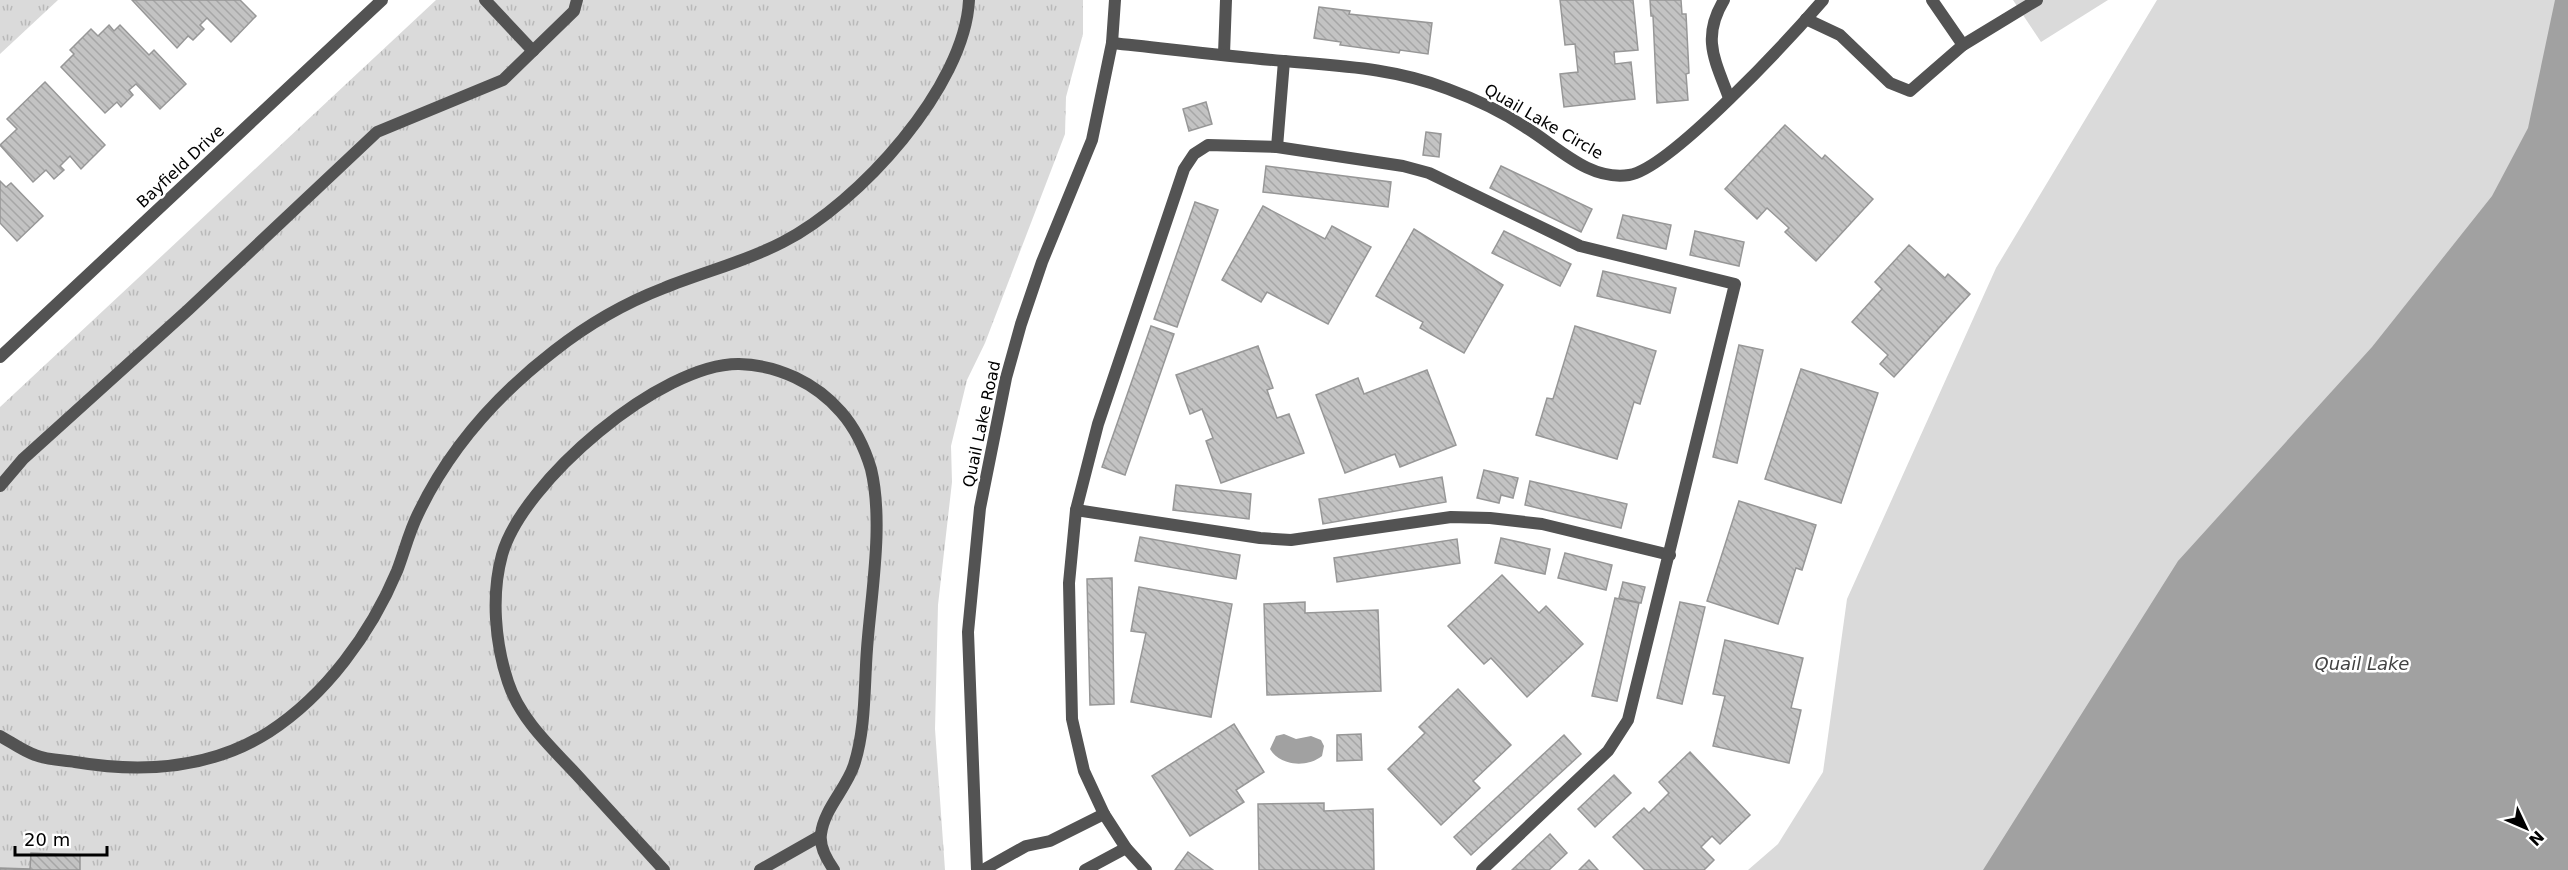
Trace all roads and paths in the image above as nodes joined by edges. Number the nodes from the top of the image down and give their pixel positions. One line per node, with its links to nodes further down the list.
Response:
1 (382, 0): 19 (street, Bayfield Drive)
2 (485, 0): 14 (street)
3 (577, 0): 14 (street)
4 (969, 0): 23 (street)
5 (1115, 0): 12 (street, Quail Lake Road)
6 (1226, 0): 15 (street)
7 (1724, 0): 17 (street)
8 (1823, 0): 11 (street, Quail Lake Circle)
9 (1932, 0): 13 (street)
10 (2037, 0): 13 (street)
11 (1806, 19): 13 (street); 17 (street, Quail Lake Circle)
12 (1112, 43): 15 (street, Quail Lake Circle); 30 (street, Quail Lake Road)
13 (1963, 45)
14 (533, 51): 20 (street)
15 (1224, 54): 16 (street, Quail Lake Circle)
16 (1284, 61): 17 (street, Quail Lake Circle); 18 (street)
17 (1728, 98)
18 (1277, 147): 21 (street); 22 (street)
19 (0, 357)
20 (0, 486)
21 (1076, 510): 22 (street); 24 (street)
22 (1670, 555): 34 (street)
23 (0, 736)
24 (1104, 814): 26 (street); 31 (street)
25 (820, 836): 27 (street); 28 (street); 29 (street)
26 (1126, 848): 32 (street); 33 (street)
27 (664, 870)
28 (760, 870)
29 (834, 870)
30 (977, 870)
31 (983, 870)
32 (1085, 870)
33 (1146, 870)
34 (1482, 870)

